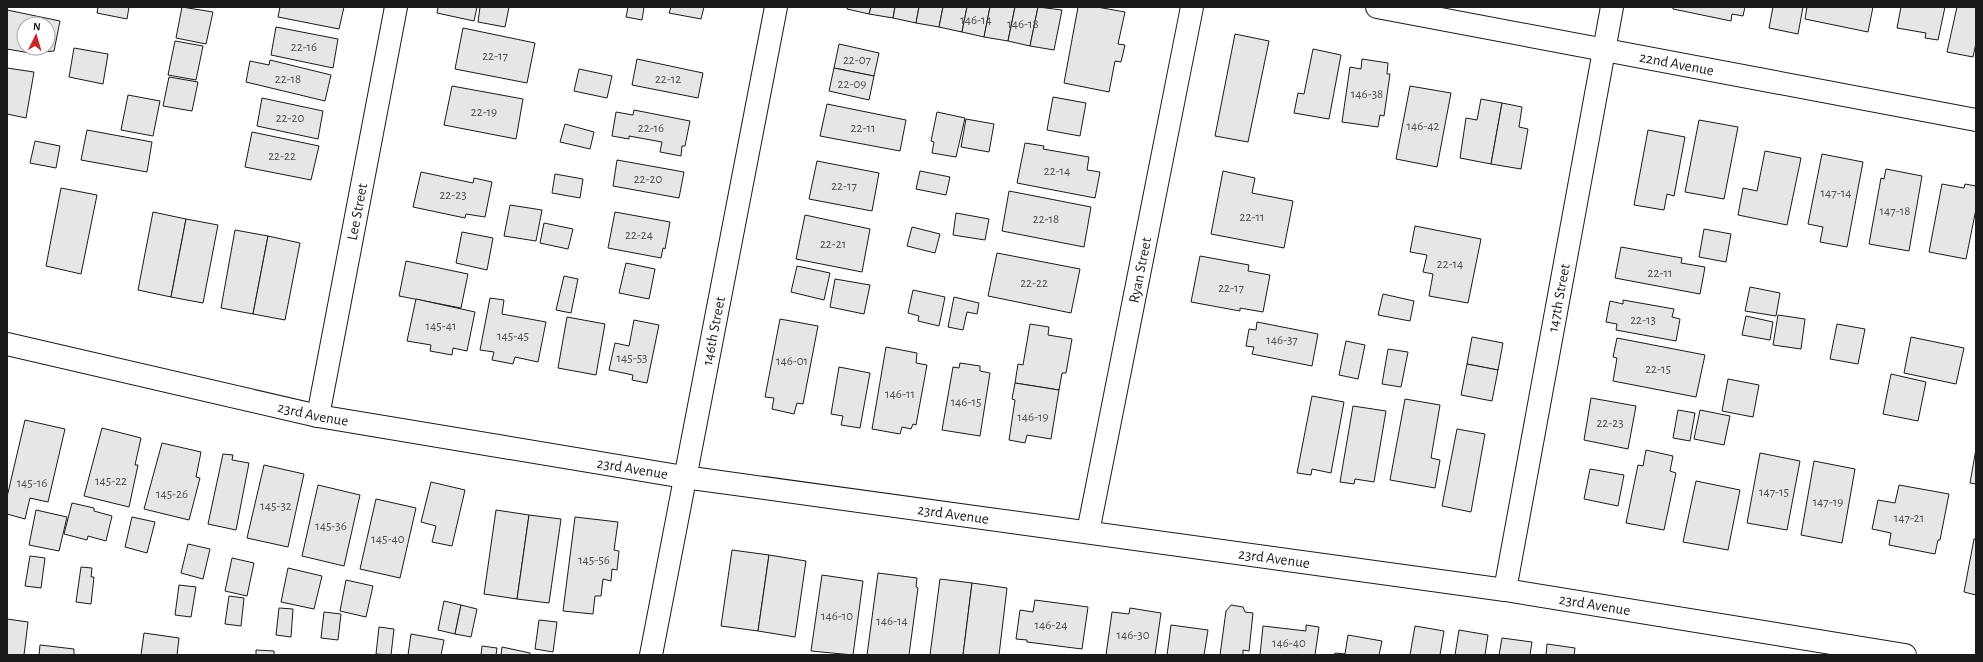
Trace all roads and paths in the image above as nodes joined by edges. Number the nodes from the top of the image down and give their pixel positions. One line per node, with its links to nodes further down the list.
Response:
1 (396, 7): 9 (street, Lee Street)
2 (776, 7): 10 (street, 146th Street)
3 (1192, 7): 11 (street, Ryan Street)
4 (1377, 7): 6 (street, 22nd Avenue)
5 (1612, 7): 6 (street, 147th Street)
6 (1604, 49): 7 (street, 22nd Avenue); 12 (street, 147th Street)
7 (1976, 120)
8 (7, 344): 9 (street, 23rd Avenue)
9 (318, 416): 10 (street, 23rd Avenue)
10 (684, 477): 11 (street, 23rd Avenue); 13 (street, 146th Street)
11 (1088, 532): 12 (street, 23rd Avenue)
12 (1505, 590): 14 (street, 23rd Avenue)
13 (651, 655)
14 (1905, 655)

